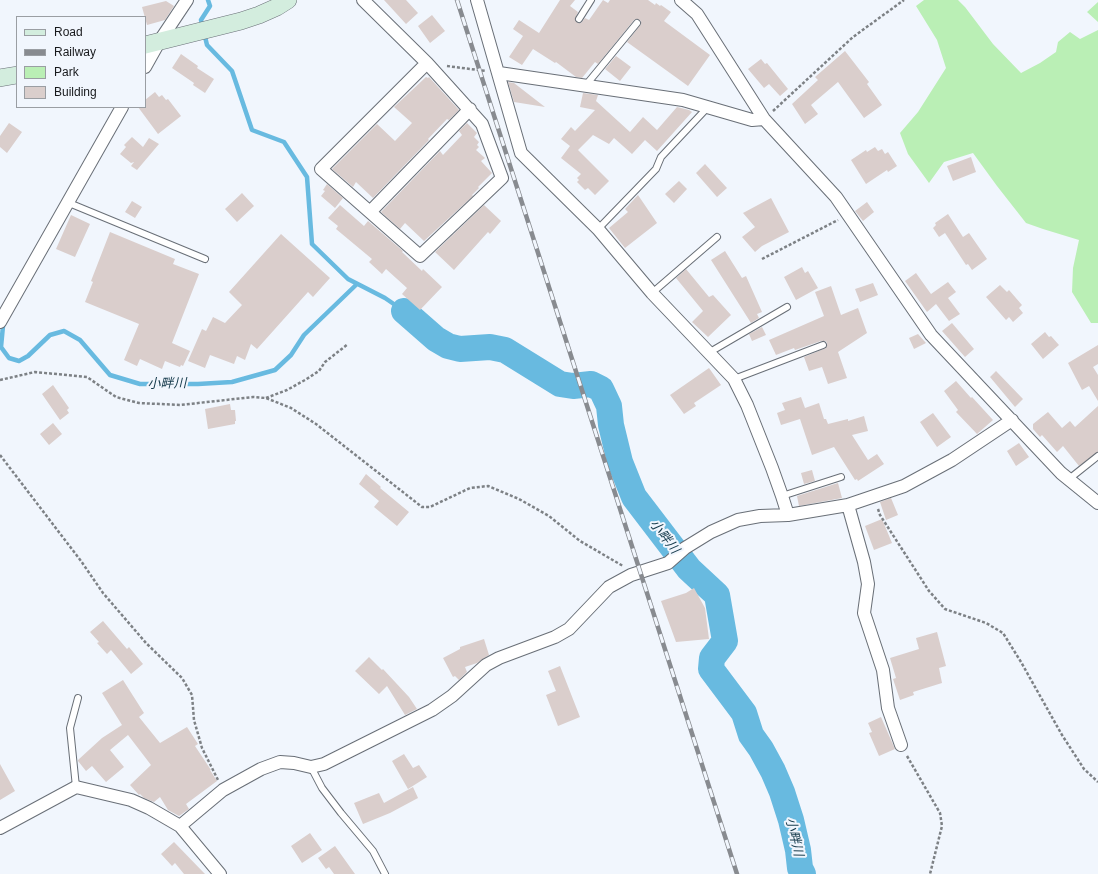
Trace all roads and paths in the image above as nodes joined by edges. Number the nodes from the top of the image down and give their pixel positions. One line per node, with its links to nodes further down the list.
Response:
1 (187, 0): 10 (street)
2 (288, 0): 10 (street)
3 (363, 0): 11 (street)
4 (477, 0): 13 (street)
5 (591, 0): 8 (lane)
6 (681, 0): 20 (street)
7 (904, 0): 20 (path)
8 (579, 19)
9 (637, 23): 16 (lane)
10 (152, 44): 12 (street)
11 (427, 63): 13 (path); 19 (street); 22 (street)
12 (146, 64)
13 (499, 73): 16 (street); 24 (street)
14 (16, 74): 15 (street)
15 (0, 78)
16 (586, 85): 17 (street)
17 (708, 107): 20 (street); 24 (lane)
18 (121, 108): 21 (street)
19 (470, 109): 22 (street); 22 (street)
20 (764, 119): 23 (street)
21 (69, 203): 26 (lane); 30 (street)
22 (370, 212)
23 (849, 216): 27 (path); 37 (street)
24 (598, 229): 28 (street)
25 (717, 237): 28 (lane)
26 (205, 259)
27 (762, 259)
28 (652, 293): 33 (street)
29 (787, 307): 33 (lane)
30 (1, 320)
31 (348, 344): 36 (path)
32 (823, 345): 34 (lane)
33 (710, 352): 34 (street)
34 (734, 379): 42 (street)
35 (0, 380): 36 (path)
36 (266, 398): 47 (path)
37 (1012, 420): 41 (street); 43 (street)
38 (0, 455): 53 (path)
39 (1098, 456): 41 (lane)
40 (841, 477): 42 (lane)
41 (1068, 479): 44 (street)
42 (782, 496): 46 (street)
43 (873, 497): 45 (street); 51 (path)
44 (1098, 503)
45 (848, 505): 46 (street); 49 (street)
46 (788, 515): 47 (street)
47 (631, 575): 50 (street)
48 (78, 698): 52 (lane)
49 (901, 745): 58 (path)
50 (311, 767): 53 (street); 57 (lane)
51 (1098, 782)
52 (76, 787): 54 (street); 55 (street)
53 (223, 790): 54 (street)
54 (180, 826): 56 (street)
55 (0, 828)
56 (220, 874)
57 (385, 874)
58 (930, 874)

